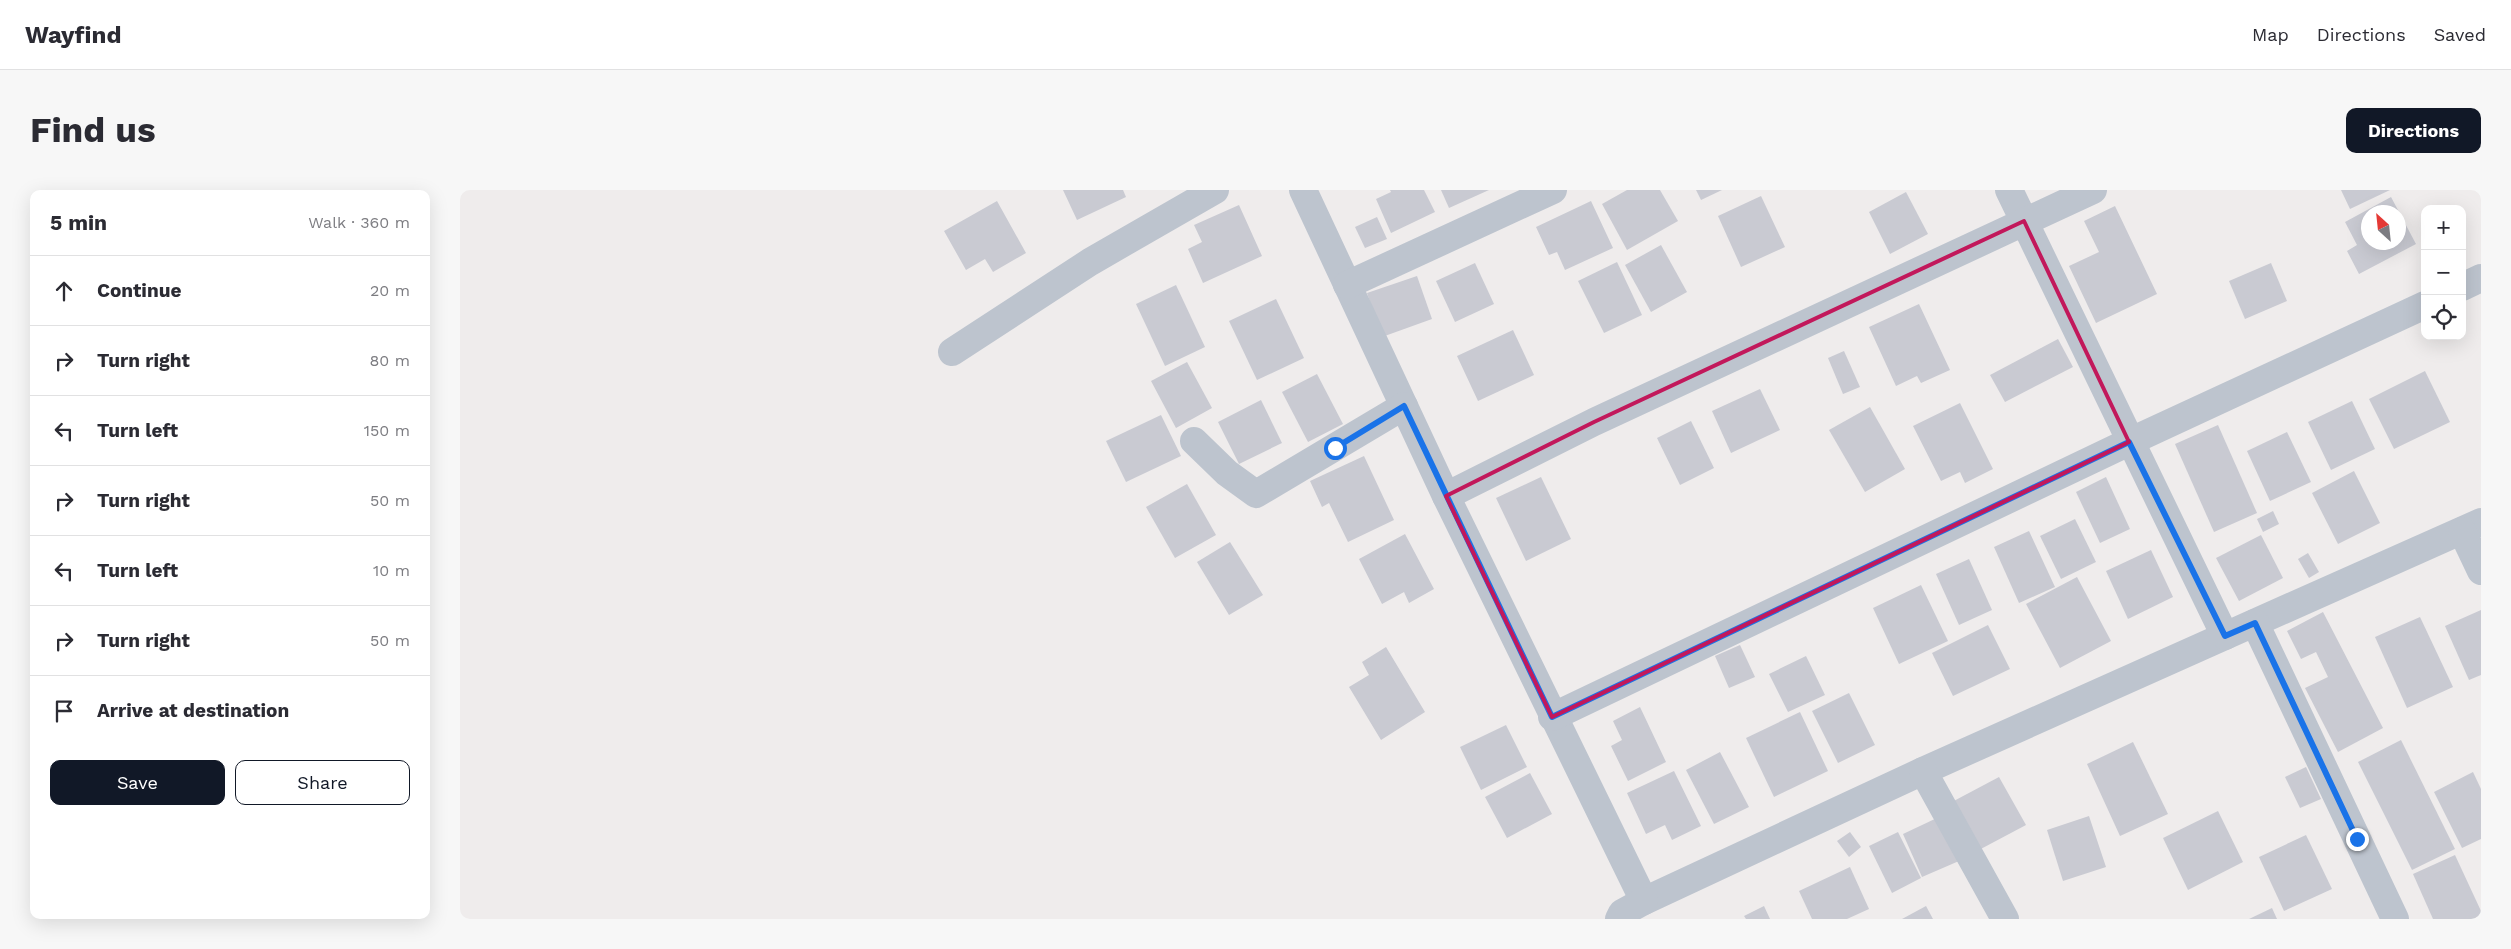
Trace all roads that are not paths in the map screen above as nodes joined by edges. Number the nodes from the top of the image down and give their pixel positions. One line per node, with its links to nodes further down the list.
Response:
1 (1215, 190): 11 (street)
2 (1303, 190): 9 (street)
3 (1552, 190): 9 (street)
4 (2009, 190): 6 (street)
5 (2093, 190): 6 (street)
6 (2024, 221): 14 (street); 15 (street)
7 (2481, 278): 8 (street)
8 (2466, 285)
9 (1347, 286): 12 (street)
10 (2421, 307): 14 (street)
11 (952, 352)
12 (1404, 406): 13 (street); 15 (street)
13 (1194, 441)
14 (2129, 442): 19 (street); 20 (street)
15 (1446, 496): 20 (street)
16 (2472, 527): 17 (street); 18 (street)
17 (2481, 571)
18 (2255, 623): 19 (street); 25 (street)
19 (2225, 636): 21 (street)
20 (1552, 717): 22 (street)
21 (1923, 771): 22 (street); 24 (street)
22 (1644, 902): 23 (street)
23 (1619, 919)
24 (2005, 919)
25 (2395, 919)

